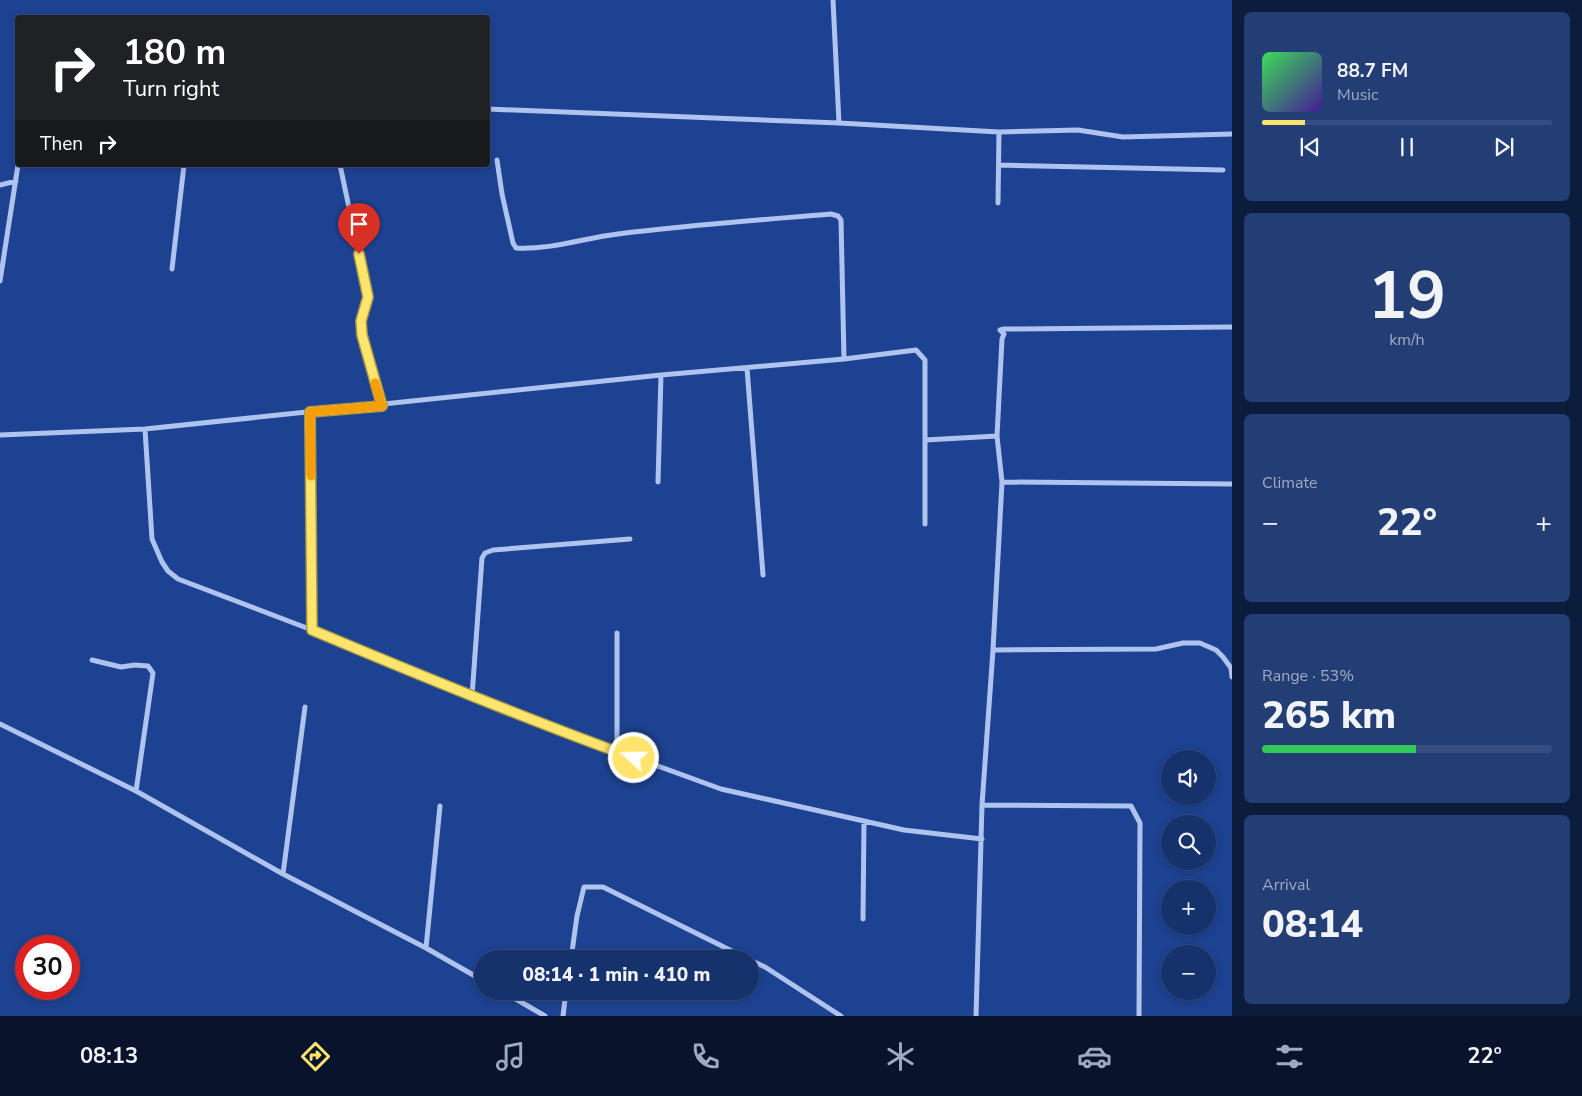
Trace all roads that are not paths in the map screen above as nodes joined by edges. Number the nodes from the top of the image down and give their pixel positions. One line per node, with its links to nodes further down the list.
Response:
1 (832, 0): 3 (street)
2 (490, 109): 3 (street)
3 (839, 123): 4 (street)
4 (999, 132): 5 (street); 7 (street)
5 (1232, 134)
6 (498, 160): 18 (street)
7 (999, 165): 11 (street); 14 (street)
8 (18, 167): 12 (street)
9 (184, 167): 15 (street)
10 (340, 167): 21 (street)
11 (1223, 170)
12 (16, 181): 13 (street); 16 (street)
13 (0, 185)
14 (998, 203)
15 (172, 269)
16 (0, 281)
17 (1232, 327): 25 (street)
18 (844, 359): 19 (street); 26 (street)
19 (747, 368): 20 (street); 32 (street)
20 (661, 375): 21 (street); 27 (street)
21 (382, 406): 22 (street)
22 (310, 412): 23 (street); 33 (street)
23 (145, 429): 24 (street); 33 (street)
24 (0, 435)
25 (998, 436): 26 (street); 28 (street)
26 (925, 440): 30 (street)
27 (658, 482)
28 (1002, 482): 29 (street); 35 (street)
29 (1232, 484)
30 (925, 524)
31 (630, 539): 38 (street)
32 (763, 575)
33 (312, 630): 38 (street)
34 (617, 634): 41 (street)
35 (993, 650): 37 (street); 43 (street)
36 (92, 660): 42 (street)
37 (1232, 677)
38 (472, 696): 41 (street)
39 (305, 707): 47 (street)
40 (0, 724): 42 (street)
41 (617, 752): 45 (street)
42 (136, 791): 47 (street)
43 (982, 805): 46 (street); 60 (street)
44 (440, 806): 49 (street)
45 (864, 821): 46 (street); 48 (street)
46 (982, 839): 59 (street)
47 (283, 874): 49 (street)
48 (863, 919)
49 (426, 948): 53 (street)
50 (572, 950): 51 (street)
51 (731, 950)
52 (759, 964): 58 (street)
53 (474, 975)
54 (517, 1000): 56 (street)
55 (565, 1000): 57 (street)
56 (545, 1016)
57 (563, 1016)
58 (840, 1016)
59 (976, 1016)
60 (1139, 1016)

